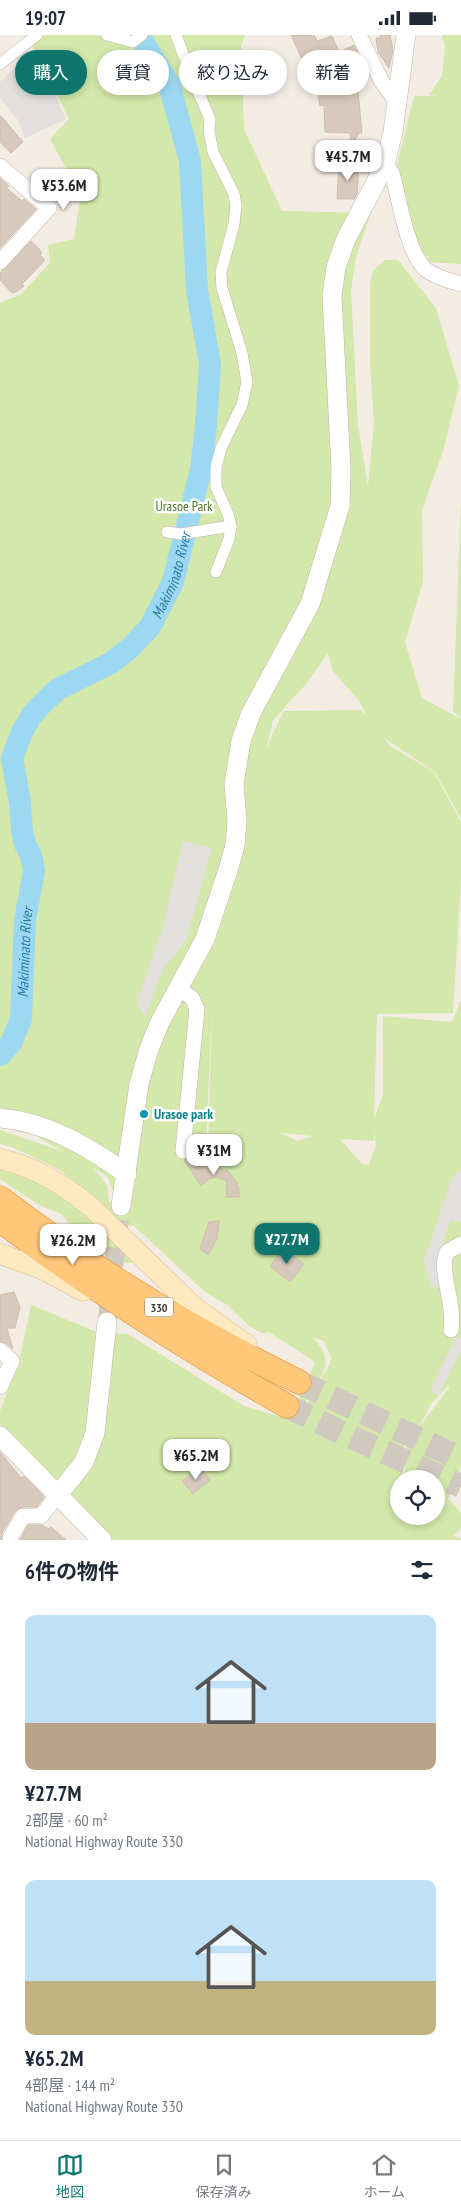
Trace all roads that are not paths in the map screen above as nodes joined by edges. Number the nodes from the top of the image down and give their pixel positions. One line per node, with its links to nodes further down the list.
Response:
1 (37, 35): 7 (street)
2 (107, 35): 6 (street)
3 (176, 35): 13 (street)
4 (359, 35): 8 (street)
5 (406, 35): 8 (street)
6 (139, 37)
7 (0, 64)
8 (397, 103): 9 (street)
9 (385, 165): 12 (street); 16 (street)
10 (0, 166): 11 (street)
11 (0, 262)
12 (461, 285)
13 (227, 527): 14 (street); 15 (street)
14 (167, 532)
15 (216, 572)
16 (178, 988): 18 (street); 20 (street)
17 (0, 1118): 20 (street)
18 (183, 1151)
19 (0, 1159): 30 (main road)
20 (127, 1174): 22 (street)
21 (0, 1198): 23 (highway, 330)
22 (121, 1206)
23 (14, 1223): 26 (highway, 330); 30 (highway, 330)
24 (461, 1244): 28 (street)
25 (0, 1254): 26 (main road)
26 (135, 1314): 32 (highway, 330)
27 (107, 1322): 34 (street)
28 (451, 1330)
29 (0, 1350): 31 (street)
30 (299, 1382)
31 (0, 1387)
32 (287, 1406)
33 (0, 1437): 34 (street)
34 (58, 1495): 35 (street); 36 (street)
35 (10, 1538)
36 (102, 1540)

